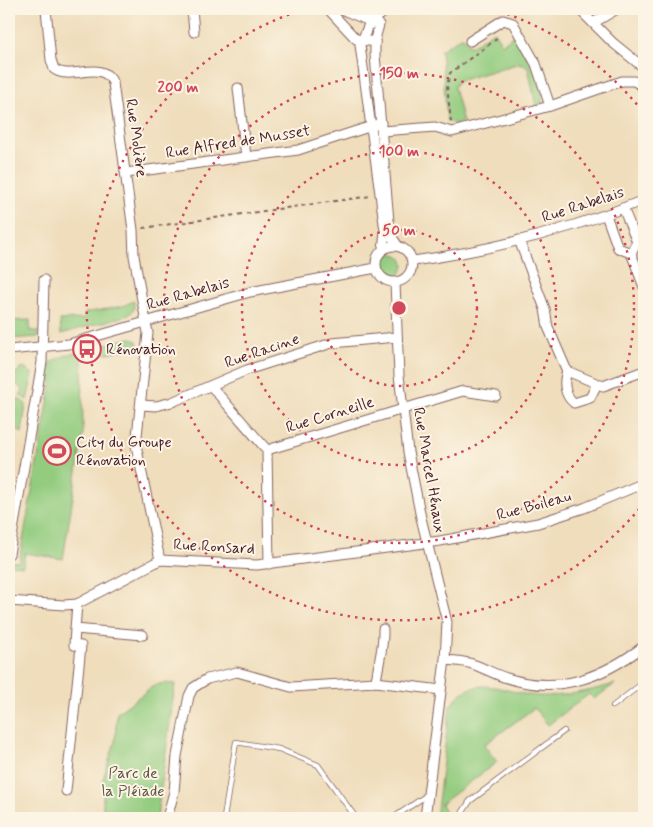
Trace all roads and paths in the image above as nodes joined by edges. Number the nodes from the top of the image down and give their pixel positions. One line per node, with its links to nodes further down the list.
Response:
1 (46, 9): 23 (street, Rue Molière)
2 (192, 9): 10 (street)
3 (328, 9): 12 (street)
4 (341, 9): 8 (street)
5 (390, 9): 8 (street)
6 (579, 9): 9 (street)
7 (616, 9): 9 (street)
8 (374, 23): 12 (street); 14 (street)
9 (593, 23): 15 (street)
10 (194, 32)
11 (498, 38): 21 (path)
12 (360, 41): 14 (street); 19 (street)
13 (470, 41): 18 (street)
14 (375, 42): 20 (street)
15 (644, 68)
16 (644, 87): 18 (street)
17 (238, 88): 22 (street)
18 (550, 106): 21 (street)
19 (371, 127): 20 (street, Rue Alfred de Musset); 22 (street, Rue Alfred de Musset); 24 (street)
20 (381, 127): 21 (street, Rue Alfred de Musset); 30 (street)
21 (452, 132)
22 (246, 157): 23 (street, Rue Alfred de Musset)
23 (126, 173): 28 (street, Rue Molière)
24 (380, 194): 28 (path); 31 (street)
25 (644, 200): 26 (street, Rue Rabelais)
26 (624, 208): 27 (street, Rue Rabelais); 32 (street)
27 (606, 214): 29 (street, Rue Rabelais); 32 (street)
28 (133, 230): 38 (street, Rue Molière)
29 (519, 240): 33 (street, Rue Rabelais); 42 (street)
30 (398, 246): 31 (street); 33 (street)
31 (383, 250): 34 (street)
32 (631, 253): 37 (street)
33 (412, 261): 36 (street)
34 (376, 268): 36 (street); 38 (street, Rue Rabelais)
35 (44, 280): 40 (street)
36 (395, 283): 39 (street, Rue Marcel Hénaux)
37 (644, 287)
38 (146, 322): 40 (street, Rue Rabelais); 47 (street, Rue Molière)
39 (396, 337): 45 (street, Rue Racine); 48 (street, Rue Marcel Hénaux)
40 (44, 348): 41 (street, Rue Rabelais); 52 (street)
41 (9, 350)
42 (567, 371): 44 (street); 44 (street)
43 (644, 371): 44 (street)
44 (597, 384)
45 (211, 386): 47 (street, Rue Racine); 49 (street)
46 (496, 396): 48 (street, Rue Corneille)
47 (141, 405): 53 (street, Rue Molière)
48 (402, 409): 49 (street, Rue Corneille); 51 (street, Rue Marcel Hénaux)
49 (267, 450): 54 (street)
50 (644, 483): 51 (street, Rue Boileau)
51 (427, 543): 54 (street, Rue Ronsard); 61 (street, Rue Marcel Hénaux)
52 (9, 554)
53 (160, 560): 54 (street, Rue Ronsard); 56 (street, Rue Ronsard)
54 (269, 564)
55 (9, 601): 56 (street, Rue Ronsard)
56 (78, 604): 57 (street)
57 (75, 629): 59 (street); 67 (street)
58 (383, 629): 62 (street)
59 (143, 635)
60 (644, 646): 61 (street)
61 (445, 660): 64 (street, Rue Marcel Hénaux)
62 (376, 682): 64 (street); 69 (street)
63 (644, 682): 65 (lane)
64 (441, 690): 68 (street, Rue Marcel Hénaux)
65 (613, 706)
66 (564, 731): 74 (lane)
67 (66, 792)
68 (428, 794): 72 (lane); 73 (street, Rue Marcel Hénaux)
69 (167, 818)
70 (224, 818): 71 (lane)
71 (356, 818)
72 (393, 818)
73 (425, 818)
74 (459, 818)

